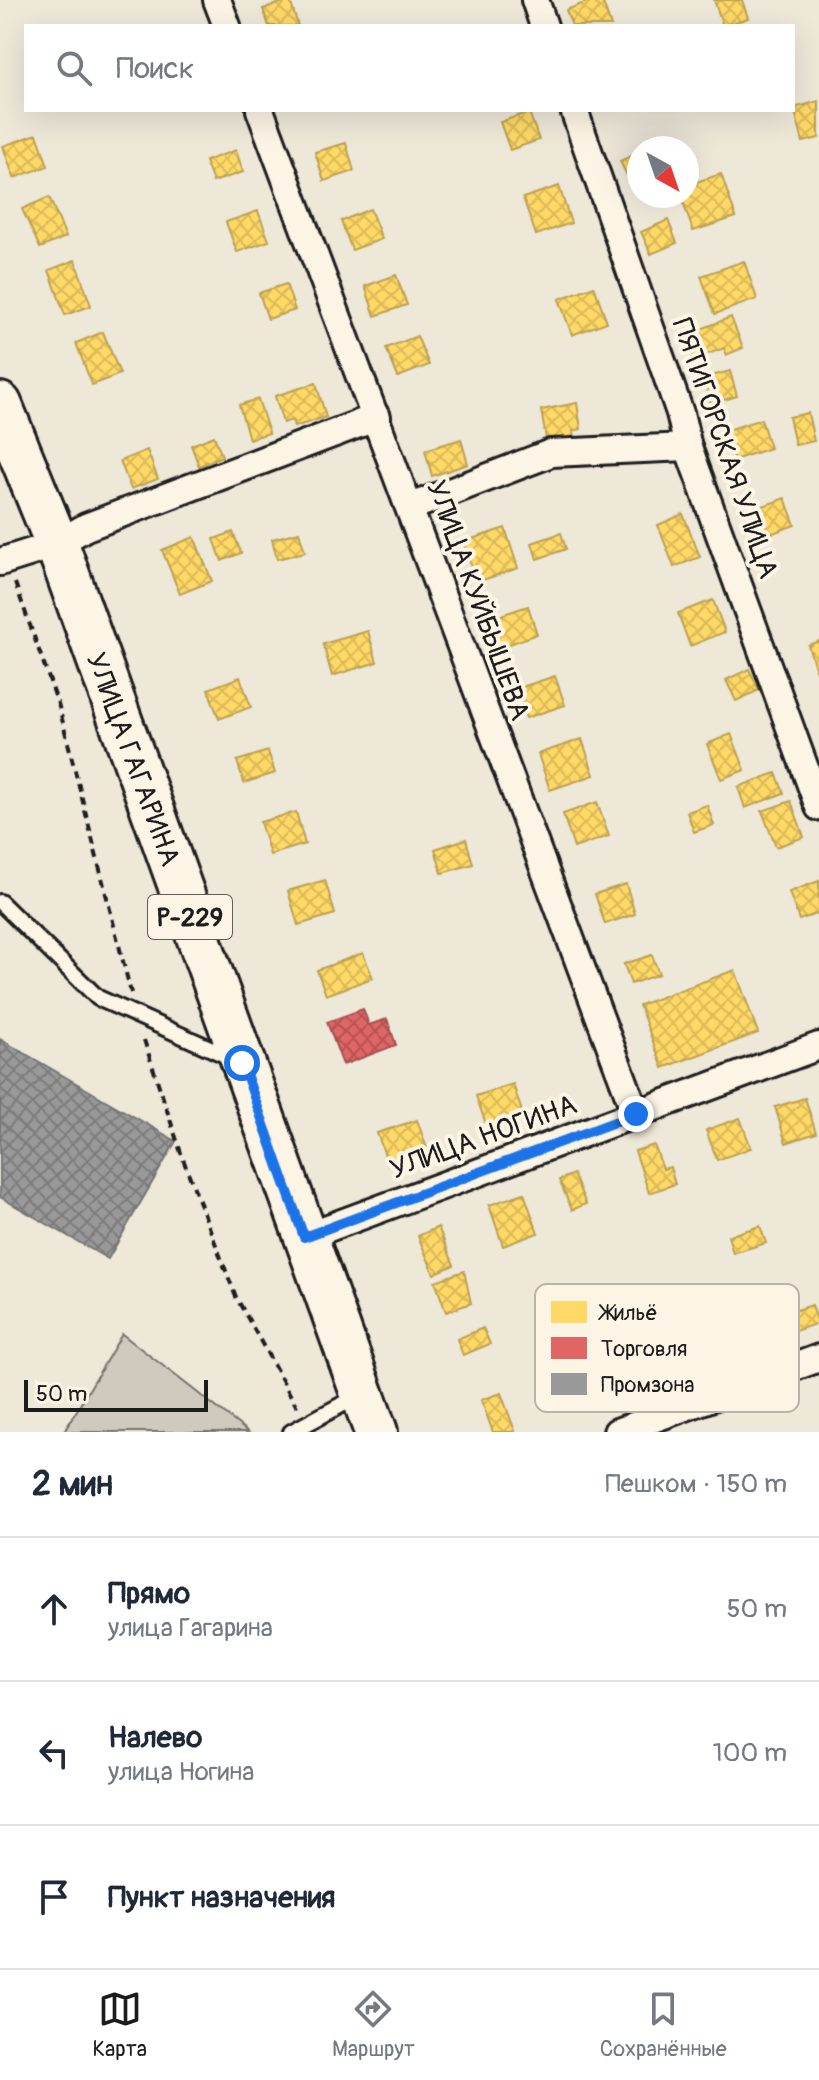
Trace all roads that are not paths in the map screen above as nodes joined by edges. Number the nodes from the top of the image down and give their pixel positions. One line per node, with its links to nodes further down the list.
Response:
1 (217, 0): 3 (street)
2 (535, 0): 4 (street)
3 (226, 24)
4 (543, 24)
5 (261, 112): 8 (street, УЛИЦА КУЙБЫШЕВА)
6 (575, 112): 9 (street, ПЯТИГОРСКАЯ УЛИЦА)
7 (0, 404): 11 (main road, УЛИЦА ГАГАРИНА / Р-229)
8 (377, 417): 10 (street, УЛИЦА КУЙБЫШЕВА); 11 (street)
9 (688, 447): 10 (street); 13 (street, ПЯТИГОРСКАЯ УЛИЦА)
10 (411, 507): 17 (street, УЛИЦА КУЙБЫШЕВА)
11 (57, 544): 12 (street); 16 (main road, УЛИЦА ГАГАРИНА / Р-229)
12 (0, 562)
13 (819, 807)
14 (0, 902): 16 (lane)
15 (819, 1046): 17 (street, УЛИЦА НОГИНА)
16 (242, 1063): 18 (main road, УЛИЦА ГАГАРИНА / Р-229)
17 (636, 1114): 18 (street, УЛИЦА НОГИНА)
18 (304, 1237): 22 (main road, УЛИЦА ГАГАРИНА / Р-229)
19 (819, 1358): 20 (street)
20 (799, 1365)
21 (672, 1412): 24 (street)
22 (369, 1413): 23 (lane)
23 (291, 1432)
24 (617, 1432)

